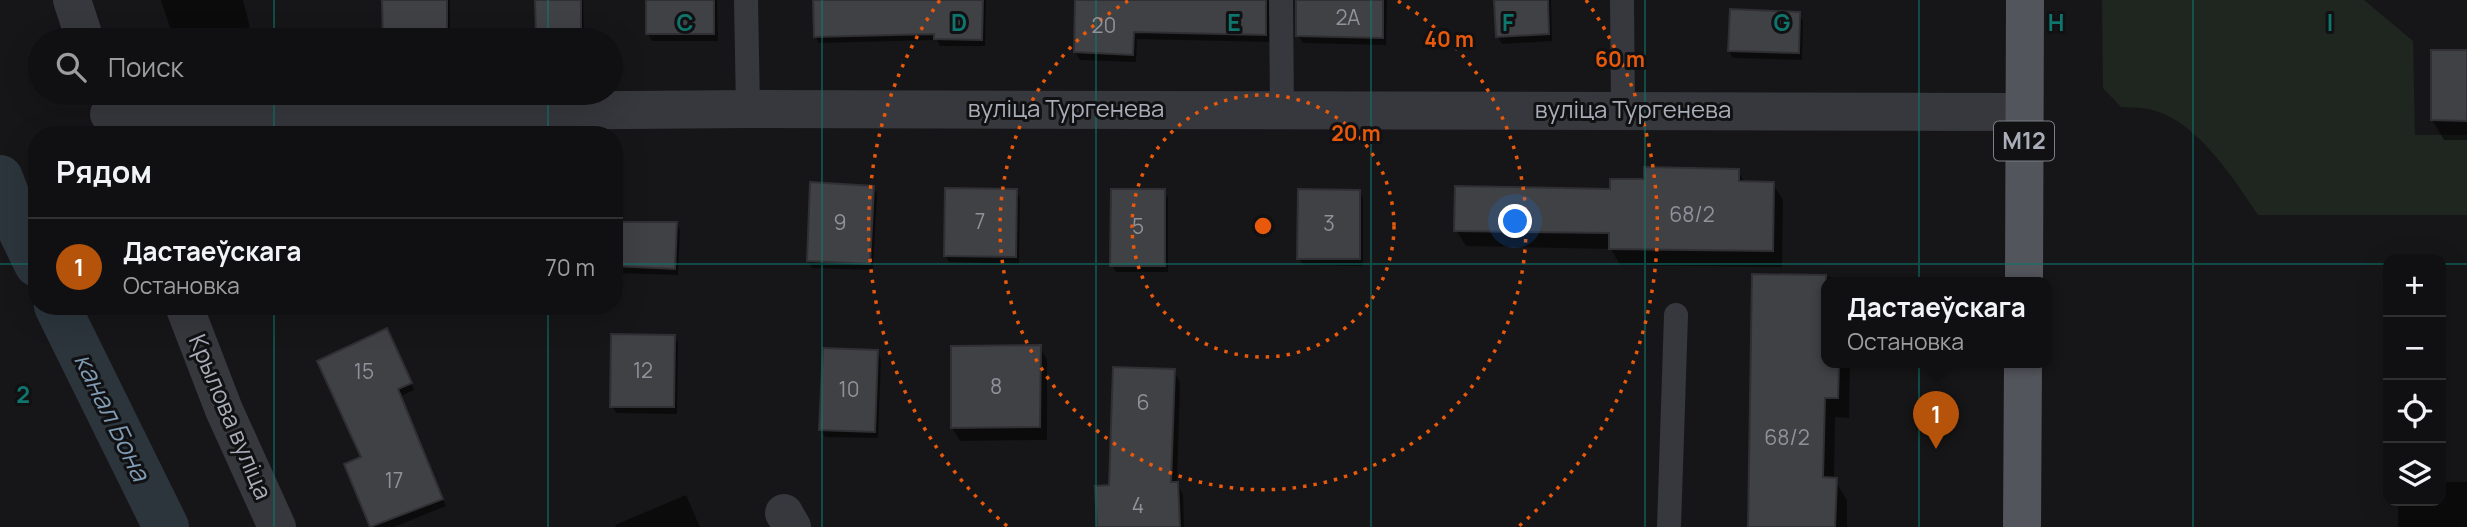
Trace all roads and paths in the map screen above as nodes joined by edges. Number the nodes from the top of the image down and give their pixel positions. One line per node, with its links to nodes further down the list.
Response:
1 (72, 0): 6 (street)
2 (746, 0): 7 (lane)
3 (1281, 0): 8 (lane)
4 (1622, 0): 9 (lane)
5 (2025, 0): 10 (main road, М12)
6 (81, 28)
7 (748, 109): 8 (street, вуліца Тургенева); 11 (street, вуліца Тургенева)
8 (1282, 109): 9 (street, вуліца Тургенева)
9 (1623, 110): 10 (street, вуліца Тургенева)
10 (2023, 112): 12 (main road, М12)
11 (110, 114)
12 (2024, 277)
13 (187, 315): 16 (street, Крылова вуліца)
14 (1676, 315): 17 (lane)
15 (2023, 368): 18 (main road)
16 (277, 527)
17 (1669, 527)
18 (2022, 527)

